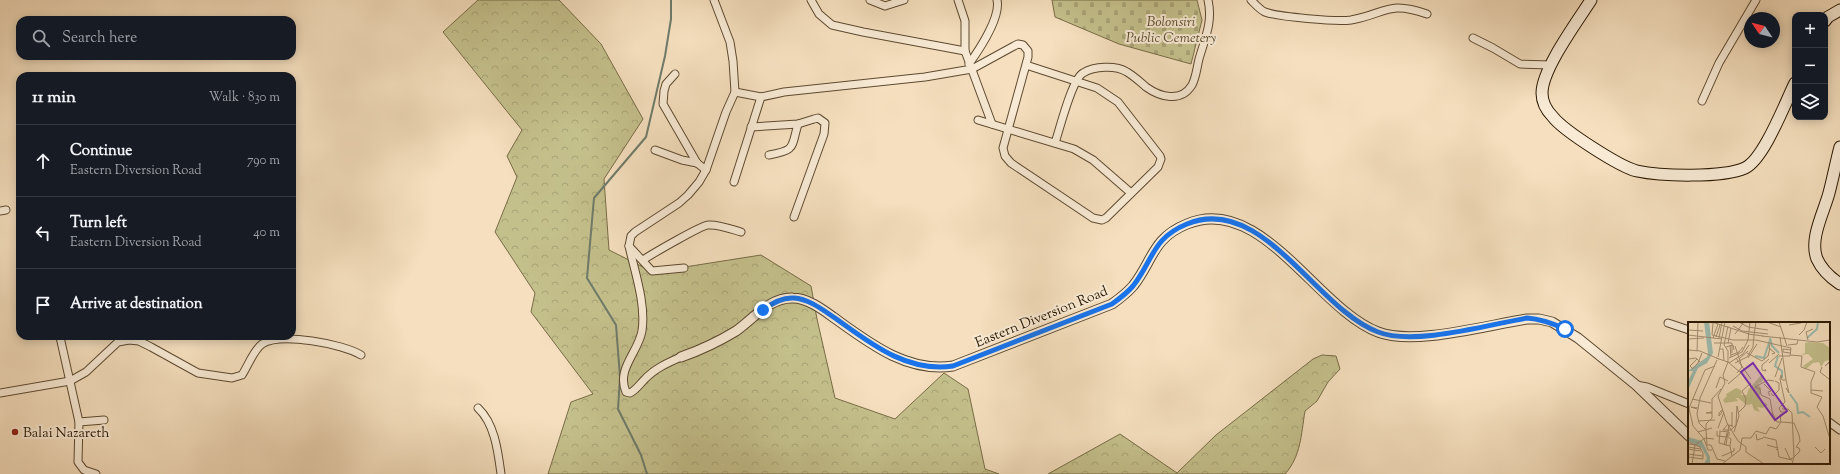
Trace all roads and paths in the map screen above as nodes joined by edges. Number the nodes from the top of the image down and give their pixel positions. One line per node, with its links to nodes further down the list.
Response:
1 (714, 0): 22 (street)
2 (811, 0): 15 (street)
3 (870, 0): 4 (street)
4 (904, 0)
5 (958, 0): 15 (street)
6 (997, 0): 18 (street)
7 (1208, 0): 20 (street)
8 (1251, 0): 12 (street)
9 (1591, 0): 17 (main road)
10 (1756, 0): 24 (street)
11 (1840, 10): 13 (main road)
12 (1427, 14)
13 (1828, 17)
14 (1473, 38): 17 (street)
15 (965, 51): 18 (street)
16 (1026, 65): 18 (street); 20 (street); 29 (street)
17 (1551, 65): 21 (main road)
18 (970, 66): 23 (street); 27 (street)
19 (675, 74): 34 (street)
20 (1075, 81): 30 (street); 37 (street)
21 (1795, 84)
22 (735, 92): 23 (street); 35 (street)
23 (760, 97): 28 (street)
24 (1702, 100)
25 (978, 120): 27 (street)
26 (798, 124): 28 (street); 33 (street); 38 (street)
27 (992, 124): 29 (street)
28 (751, 128): 36 (street)
29 (1007, 130): 30 (street); 37 (street)
30 (1056, 143): 37 (street)
31 (1840, 147): 43 (main road)
32 (655, 150): 34 (street)
33 (769, 155)
34 (697, 163): 35 (street)
35 (706, 170): 40 (street)
36 (734, 182)
37 (1131, 193)
38 (794, 217)
39 (741, 232): 41 (street)
40 (629, 246): 41 (street); 52 (street)
41 (643, 260): 42 (street)
42 (684, 268)
43 (1840, 284)
44 (1668, 324): 45 (street)
45 (1688, 330)
46 (296, 339): 51 (street)
47 (61, 340): 53 (street)
48 (129, 340): 53 (street)
49 (129, 340): 50 (street)
50 (274, 340)
51 (361, 355)
52 (681, 357): 54 (street, Eastern Diversion Road)
53 (70, 381): 55 (street); 59 (street)
54 (1636, 385): 56 (street); 62 (street, Eastern Diversion Road)
55 (0, 393)
56 (1688, 404)
57 (478, 408): 64 (street)
58 (104, 420): 59 (street)
59 (79, 422): 63 (street)
60 (1830, 423): 61 (street)
61 (1840, 430)
62 (1688, 435)
63 (96, 474)
64 (501, 474)

